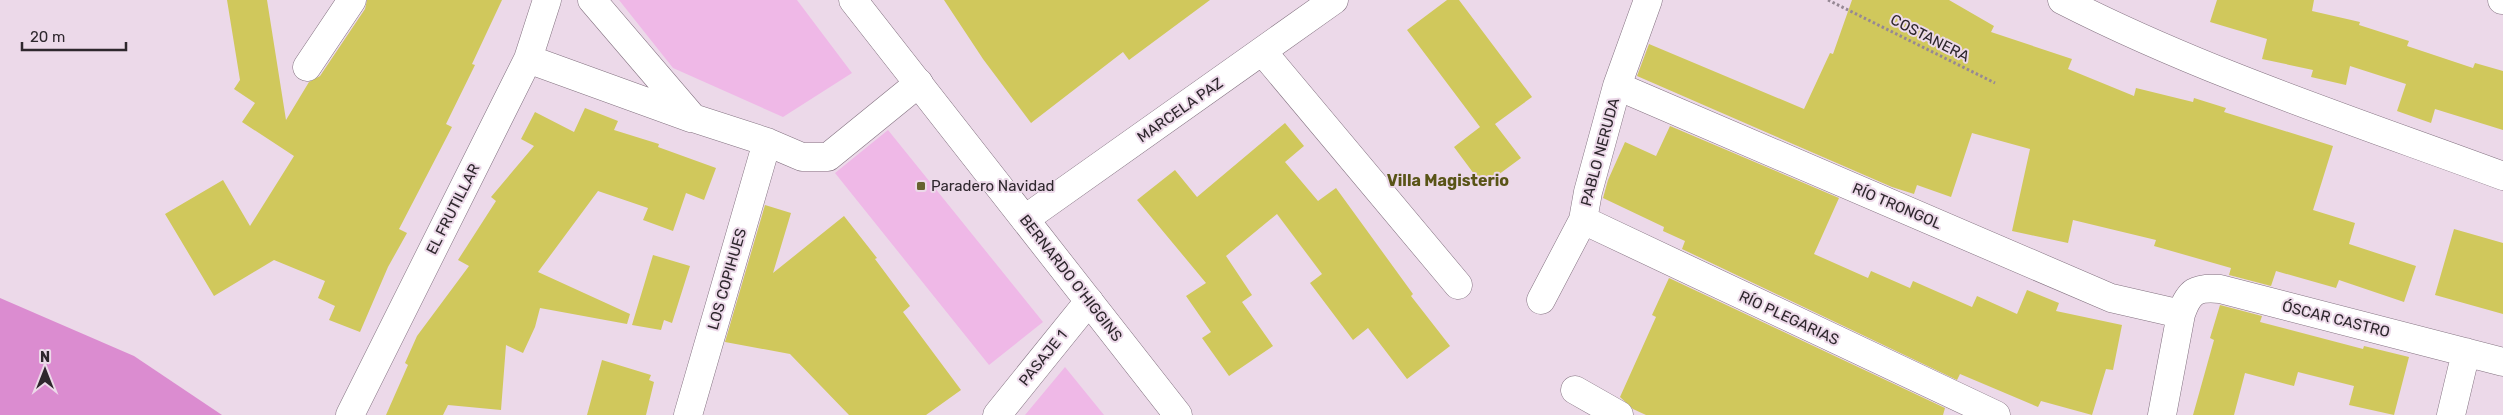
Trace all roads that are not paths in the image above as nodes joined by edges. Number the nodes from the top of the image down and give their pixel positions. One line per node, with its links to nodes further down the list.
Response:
1 (352, 0): 10 (street)
2 (547, 0): 9 (street, EL FRUTILLAR)
3 (592, 0): 13 (street)
4 (853, 0): 11 (street, BERNARDO O'HIGGINS)
5 (1334, 0): 8 (street, MARCELA PAZ)
6 (1648, 0): 12 (street, PABLO NERUDA)
7 (2062, 0): 15 (street)
8 (1262, 51): 16 (street, MARCELA PAZ); 18 (street)
9 (528, 59): 13 (street); 25 (street, EL FRUTILLAR)
10 (307, 67)
11 (919, 84): 14 (street); 16 (street, BERNARDO O'HIGGINS)
12 (1618, 86): 17 (street, PABLO NERUDA); 21 (street, RÍO TRONGOL)
13 (693, 118): 14 (street)
14 (767, 142): 26 (street, LOS COPIHUES)
15 (2503, 176)
16 (1025, 219): 20 (street, BERNARDO O'HIGGINS)
17 (1583, 220): 19 (street, PABLO NERUDA); 30 (street, RÍO PLEGARIAS)
18 (1458, 285)
19 (1541, 300)
20 (1089, 301): 27 (street, PASAJE 1); 28 (street, BERNARDO O'HIGGINS)
21 (2181, 314): 22 (street, ÓSCAR CASTRO); 31 (street)
22 (2466, 352): 23 (street, ÓSCAR CASTRO); 32 (street)
23 (2503, 362)
24 (1575, 390): 29 (street)
25 (350, 415)
26 (688, 415)
27 (997, 415)
28 (1178, 415)
29 (1619, 415)
30 (1996, 415)
31 (2162, 415)
32 (2450, 415)

